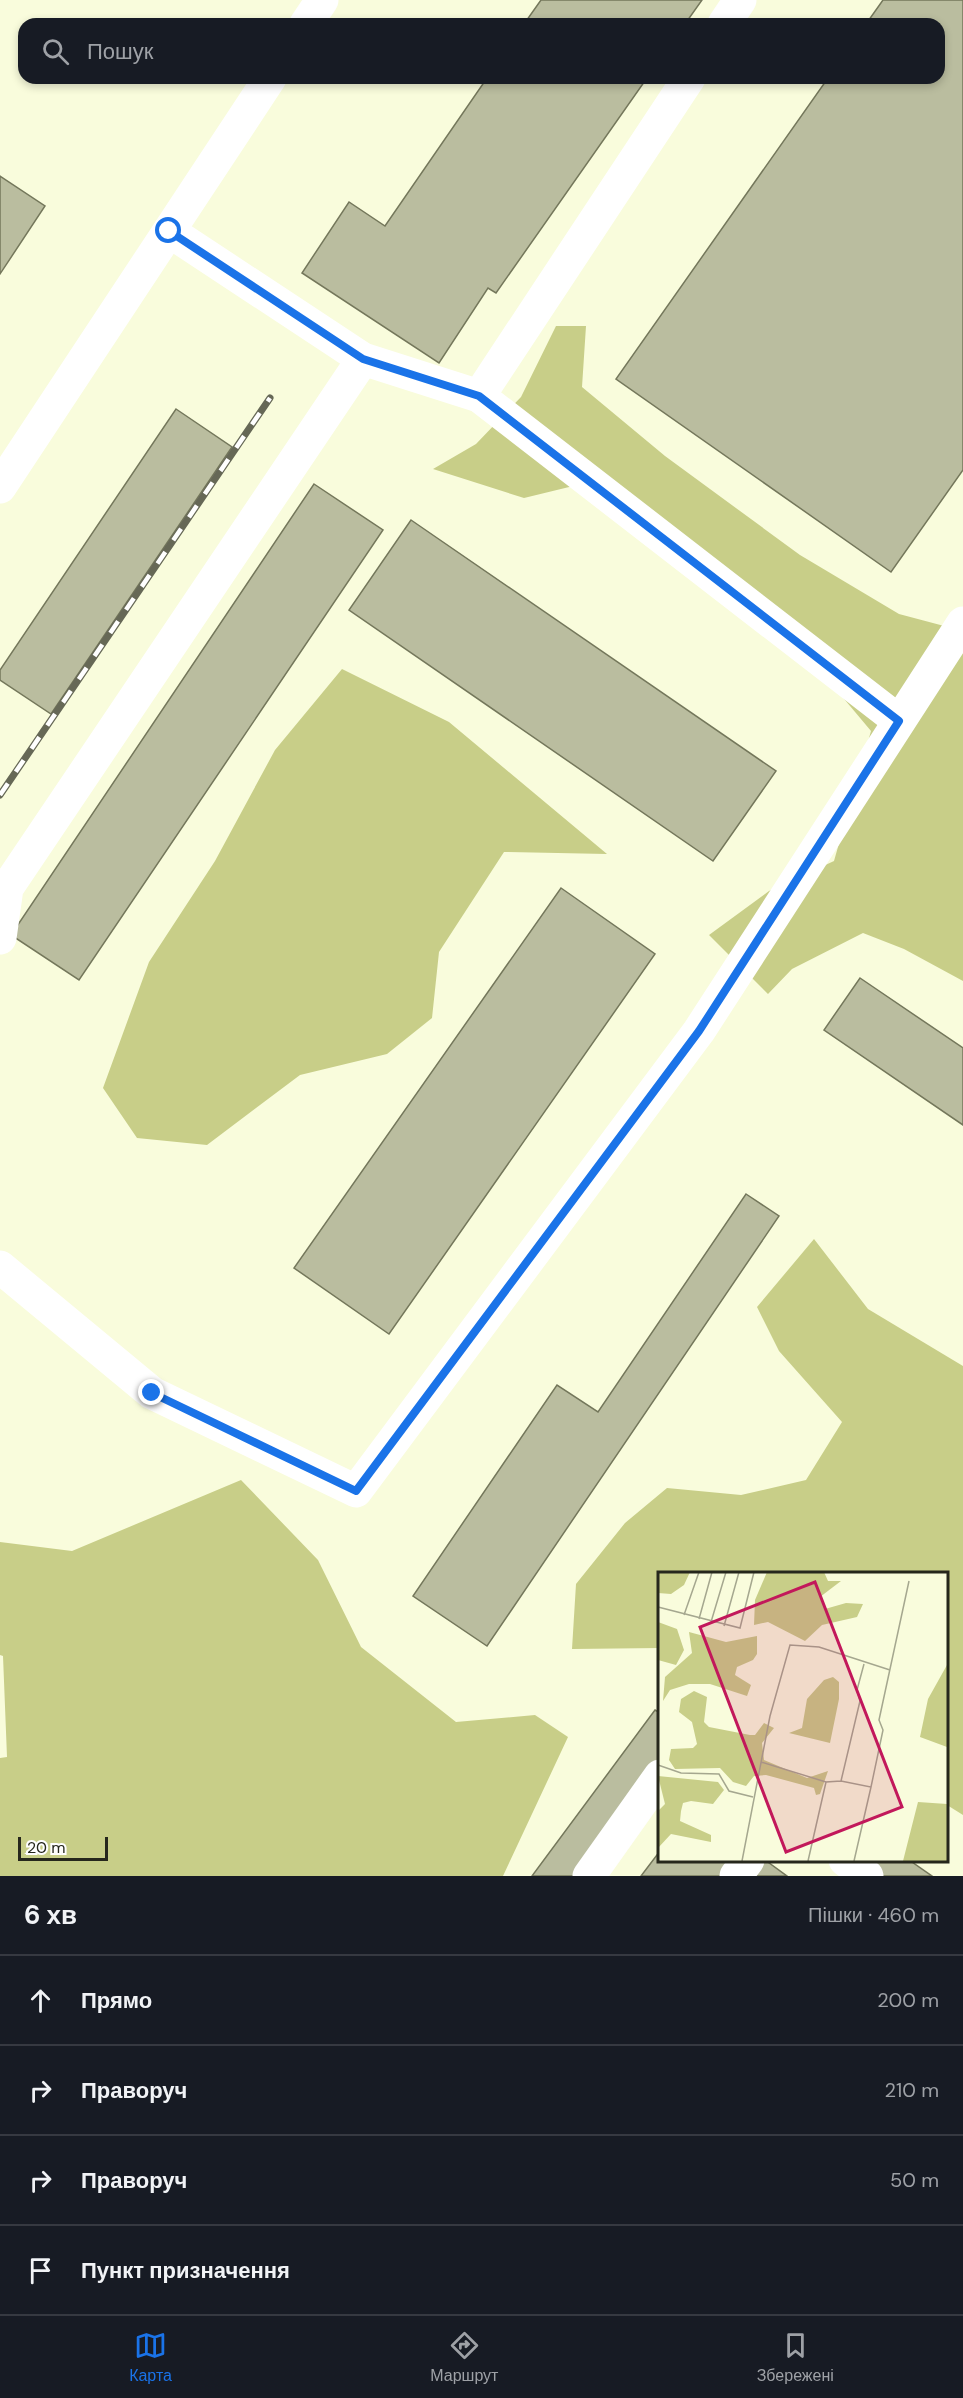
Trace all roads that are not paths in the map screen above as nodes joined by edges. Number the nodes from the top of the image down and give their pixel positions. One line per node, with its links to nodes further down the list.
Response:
1 (321, 0): 3 (lane)
2 (740, 0): 4 (lane)
3 (310, 18)
4 (728, 18)
5 (266, 84): 7 (lane)
6 (684, 84): 9 (lane)
7 (169, 231): 8 (lane); 10 (lane)
8 (363, 359): 9 (lane); 13 (lane)
9 (479, 396): 12 (lane)
10 (0, 487)
11 (963, 623): 12 (lane)
12 (899, 721): 14 (lane)
13 (0, 938)
14 (0, 1267)
15 (658, 1779): 18 (lane)
16 (747, 1861): 19 (lane)
17 (846, 1861): 20 (lane)
18 (589, 1876)
19 (736, 1876)
20 (867, 1876)

